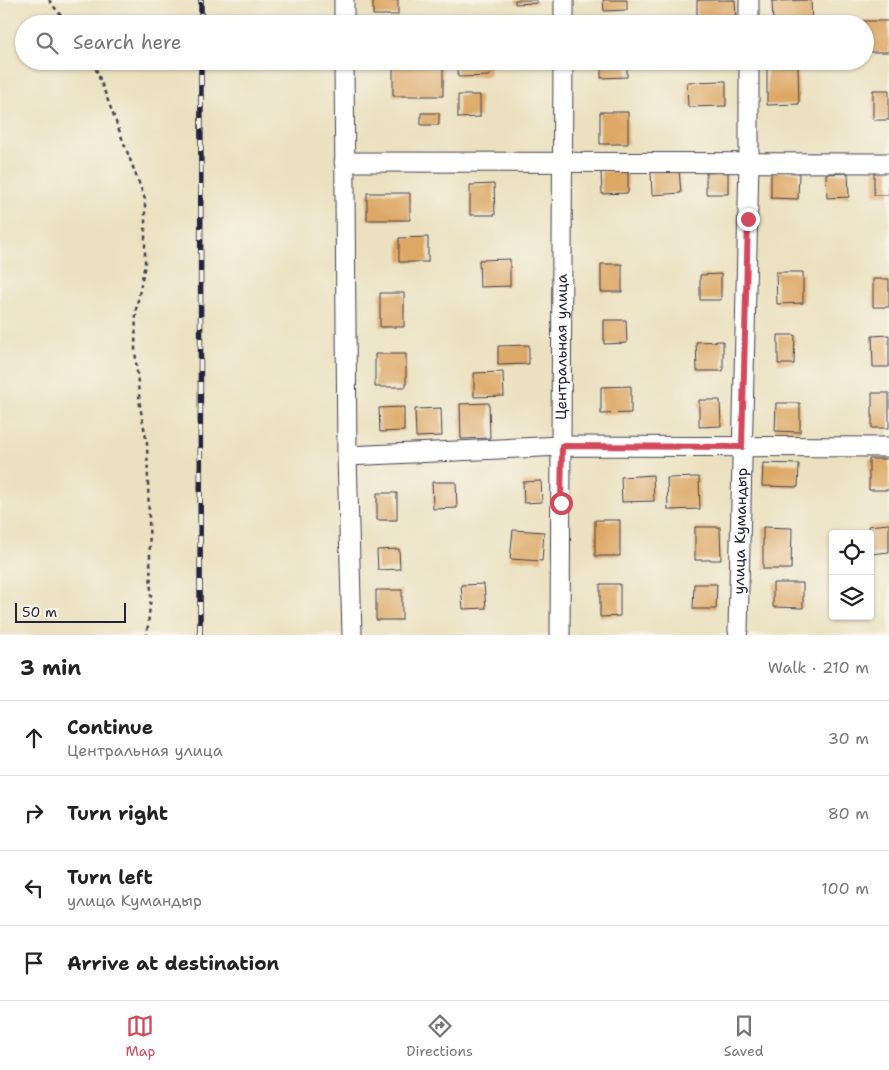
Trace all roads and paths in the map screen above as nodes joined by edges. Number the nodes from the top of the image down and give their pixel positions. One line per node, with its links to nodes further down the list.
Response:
1 (49, 0): 5 (path)
2 (344, 0): 6 (street)
3 (564, 0): 7 (street)
4 (749, 0): 8 (street)
5 (60, 15)
6 (344, 15)
7 (564, 15)
8 (749, 15)
9 (95, 70): 22 (path)
10 (344, 70): 13 (street)
11 (564, 70): 15 (street, Центральная улица)
12 (749, 70): 14 (street, улица Кумандыр)
13 (344, 162): 15 (street); 20 (street)
14 (749, 162): 15 (street); 16 (street); 18 (street, улица Кумандыр)
15 (562, 163): 17 (street, Центральная улица)
16 (889, 163)
17 (562, 446): 18 (street); 20 (street); 24 (street, Центральная улица)
18 (742, 447): 19 (street); 21 (street, улица Кумандыр)
19 (889, 447)
20 (347, 456): 23 (street)
21 (738, 631)
22 (147, 635)
23 (352, 635)
24 (560, 635)

